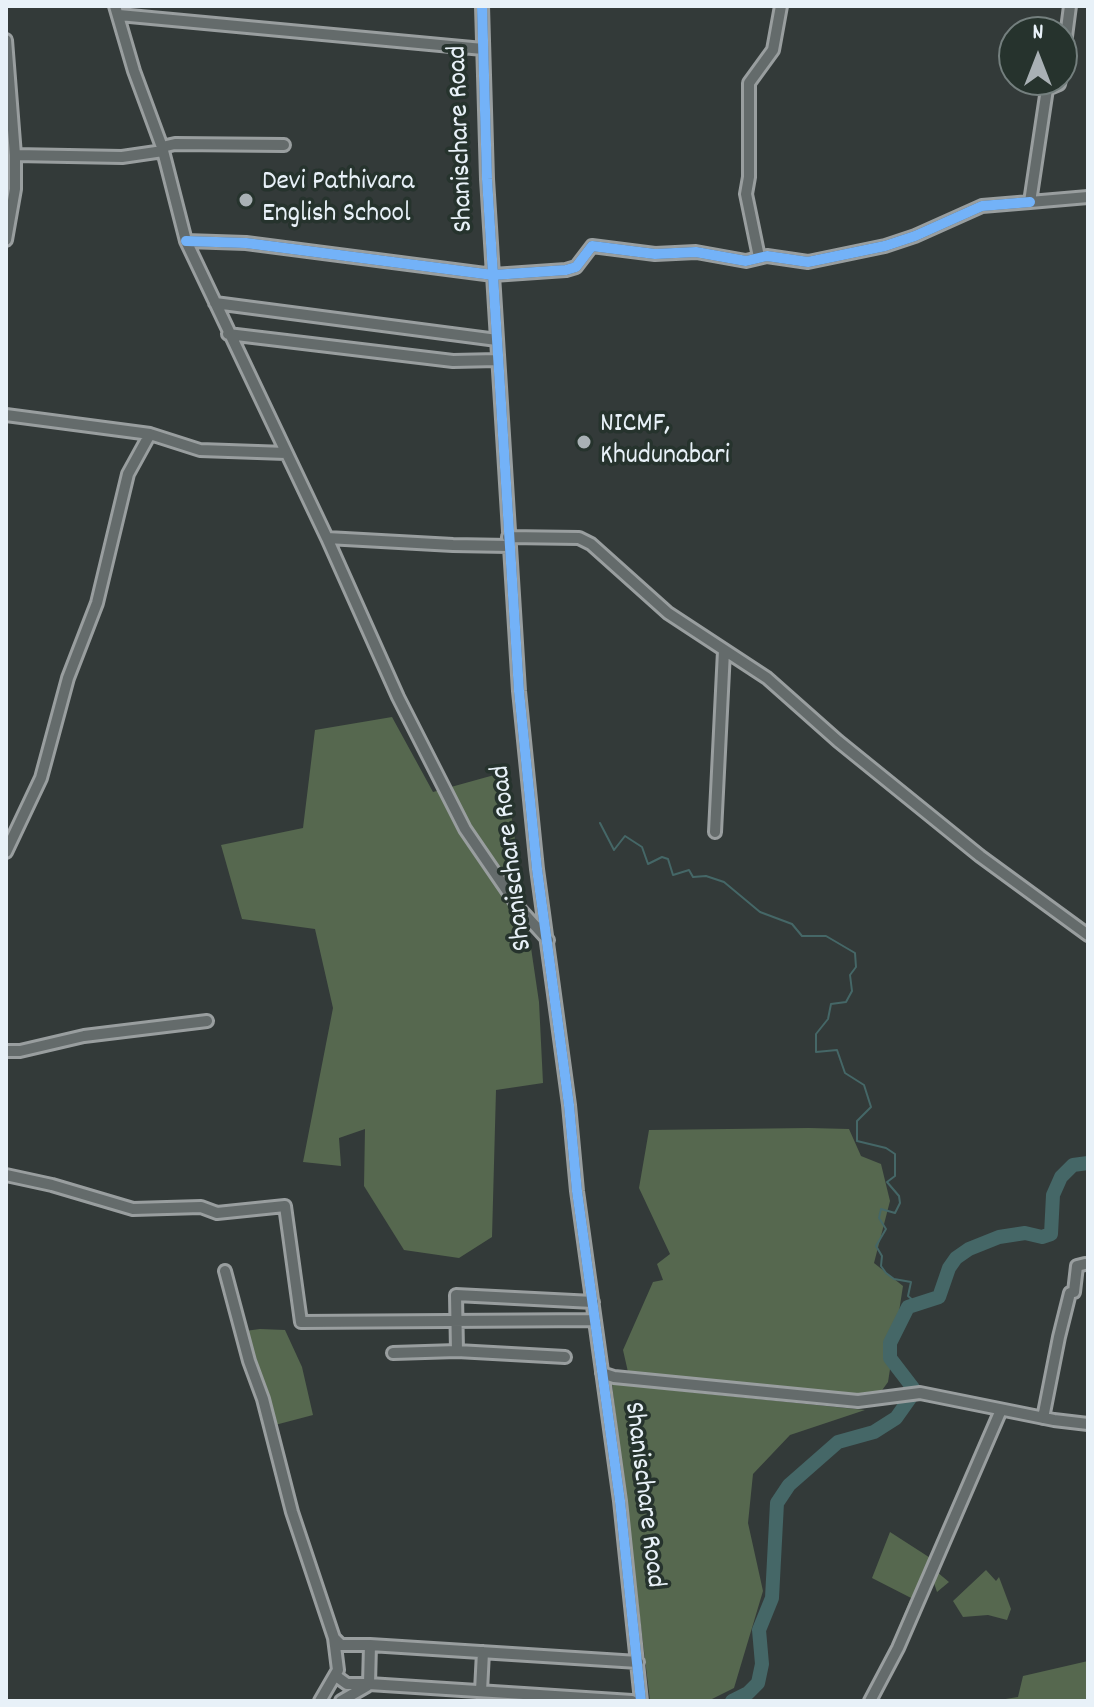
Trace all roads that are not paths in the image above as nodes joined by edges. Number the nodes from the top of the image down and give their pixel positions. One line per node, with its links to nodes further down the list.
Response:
1 (482, 6): 5 (street, Shanischare Road)
2 (781, 6): 14 (street)
3 (117, 10): 5 (street); 8 (street)
4 (6, 40): 9 (street)
5 (483, 49): 15 (street, Shanischare Road)
6 (1046, 96): 11 (street)
7 (284, 145): 8 (street)
8 (162, 149): 9 (street); 13 (street)
9 (15, 155): 12 (street)
10 (1088, 197): 11 (street)
11 (1030, 202): 14 (street)
12 (6, 240)
13 (186, 241): 15 (street); 16 (street)
14 (759, 257): 15 (street)
15 (493, 275): 18 (street, Shanischare Road)
16 (215, 303): 17 (street); 18 (street)
17 (228, 334): 19 (street); 22 (street)
18 (497, 340): 19 (street, Shanischare Road)
19 (497, 360): 24 (street, Shanischare Road)
20 (6, 415): 21 (street)
21 (150, 434): 22 (street); 27 (street)
22 (286, 453): 23 (street)
23 (327, 538): 24 (street); 29 (street)
24 (509, 541): 25 (street); 29 (street, Shanischare Road)
25 (724, 651): 26 (street); 28 (street)
26 (715, 832)
27 (6, 852)
28 (1088, 935)
29 (548, 940): 35 (street, Shanischare Road)
30 (207, 1021): 31 (street)
31 (6, 1051)
32 (6, 1175): 36 (street)
33 (1085, 1264): 43 (street)
34 (225, 1271): 45 (street)
35 (593, 1302): 36 (street); 37 (street, Shanischare Road)
36 (456, 1320): 37 (street); 38 (street)
37 (595, 1320): 41 (street, Shanischare Road)
38 (457, 1351): 39 (street); 40 (street)
39 (393, 1353)
40 (565, 1357)
41 (602, 1373): 42 (street); 48 (street, Shanischare Road)
42 (1001, 1410): 43 (street); 56 (street)
43 (1043, 1418): 44 (street)
44 (1088, 1424)
45 (334, 1638): 46 (street); 49 (street)
46 (370, 1645): 47 (street); 50 (street)
47 (483, 1652): 48 (street); 51 (street)
48 (638, 1662): 55 (street, Shanischare Road)
49 (336, 1676): 50 (street); 52 (street)
50 (369, 1684): 51 (street); 53 (street)
51 (481, 1691): 54 (street)
52 (320, 1701)
53 (341, 1701)
54 (632, 1701)
55 (641, 1701)
56 (870, 1701)

